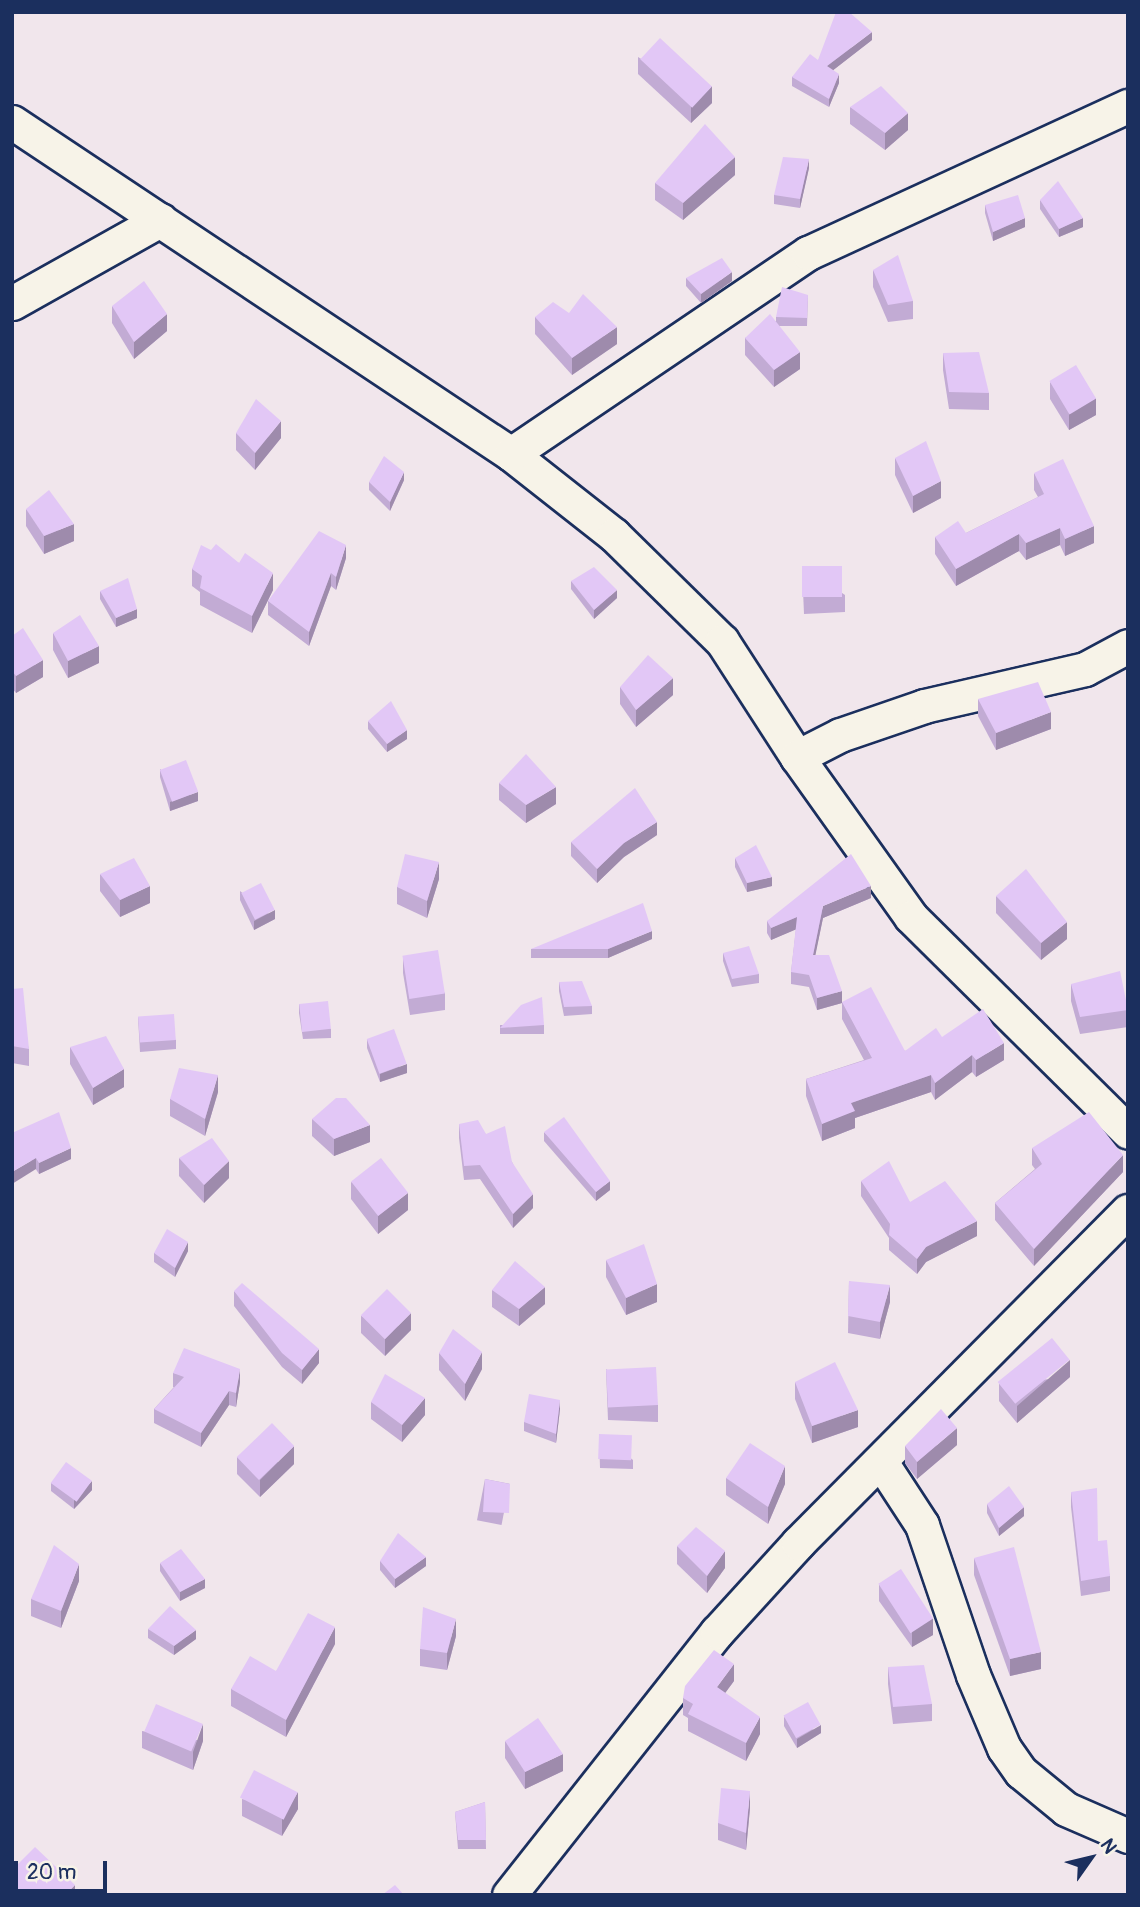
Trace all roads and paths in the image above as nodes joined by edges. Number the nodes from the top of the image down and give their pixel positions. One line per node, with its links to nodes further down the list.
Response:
1 (1128, 106): 5 (street)
2 (12, 122): 3 (street)
3 (160, 220): 4 (street); 5 (street)
4 (12, 303)
5 (511, 454): 7 (street)
6 (1128, 646): 7 (street)
7 (797, 757): 8 (street)
8 (1128, 1132)
9 (1128, 1211): 10 (street)
10 (881, 1462): 11 (street); 12 (street)
11 (1128, 1836)
12 (509, 1895)

